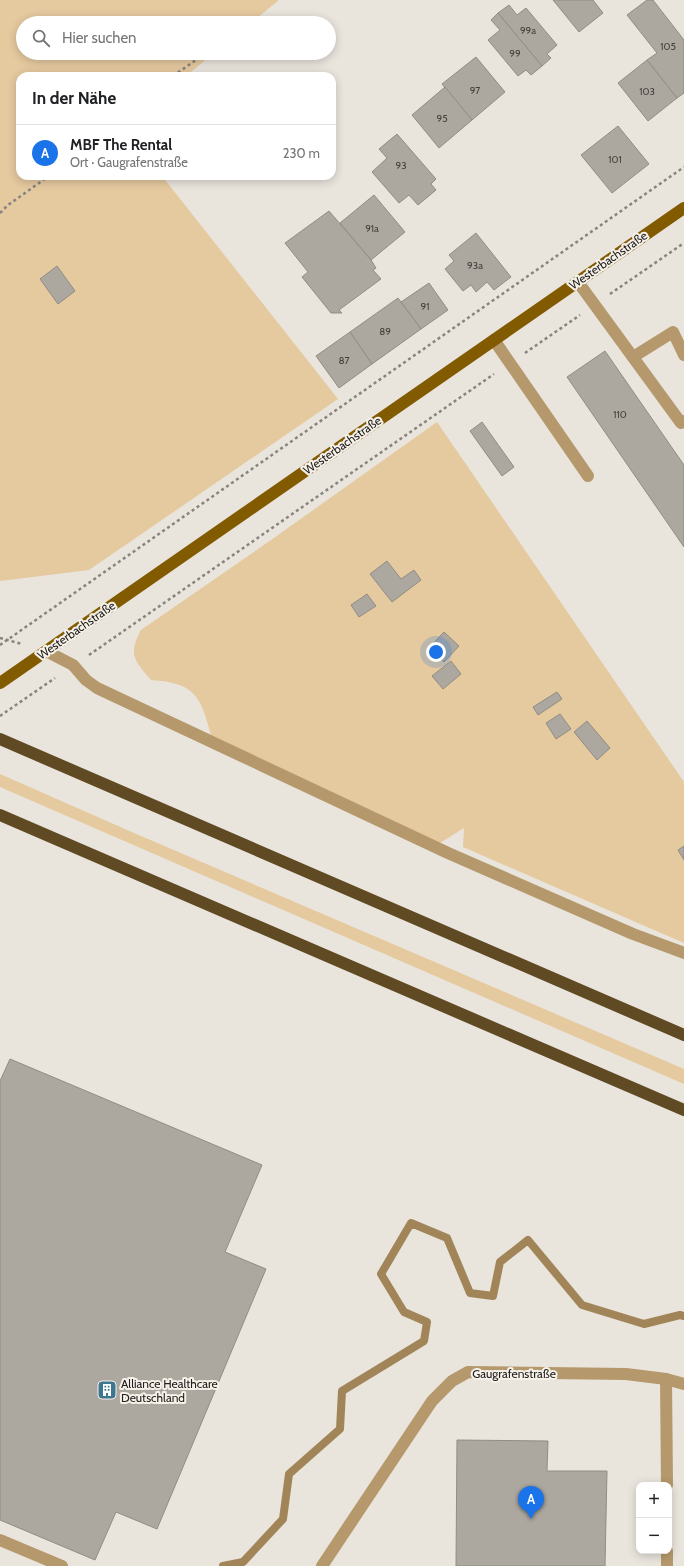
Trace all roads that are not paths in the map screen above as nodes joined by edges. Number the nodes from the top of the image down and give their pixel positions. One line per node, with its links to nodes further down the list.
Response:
1 (684, 208): 2 (main road, Westerbachstraße)
2 (578, 282): 3 (main road, Westerbachstraße); 5 (street)
3 (494, 340): 7 (street); 8 (main road, Westerbachstraße)
4 (684, 355): 5 (street)
5 (633, 357): 6 (street)
6 (684, 421)
7 (588, 476)
8 (46, 651): 9 (main road, Westerbachstraße); 12 (street)
9 (0, 682)
10 (0, 739): 13 (highway)
11 (0, 815): 14 (highway)
12 (684, 953)
13 (684, 1035)
14 (684, 1110)
15 (666, 1379): 16 (street, Gaugrafenstraße); 17 (street); 21 (street, Gaugrafenstraße)
16 (684, 1384)
17 (667, 1482)
18 (0, 1540): 20 (street)
19 (667, 1554): 22 (street)
20 (62, 1566)
21 (322, 1566)
22 (667, 1566)

